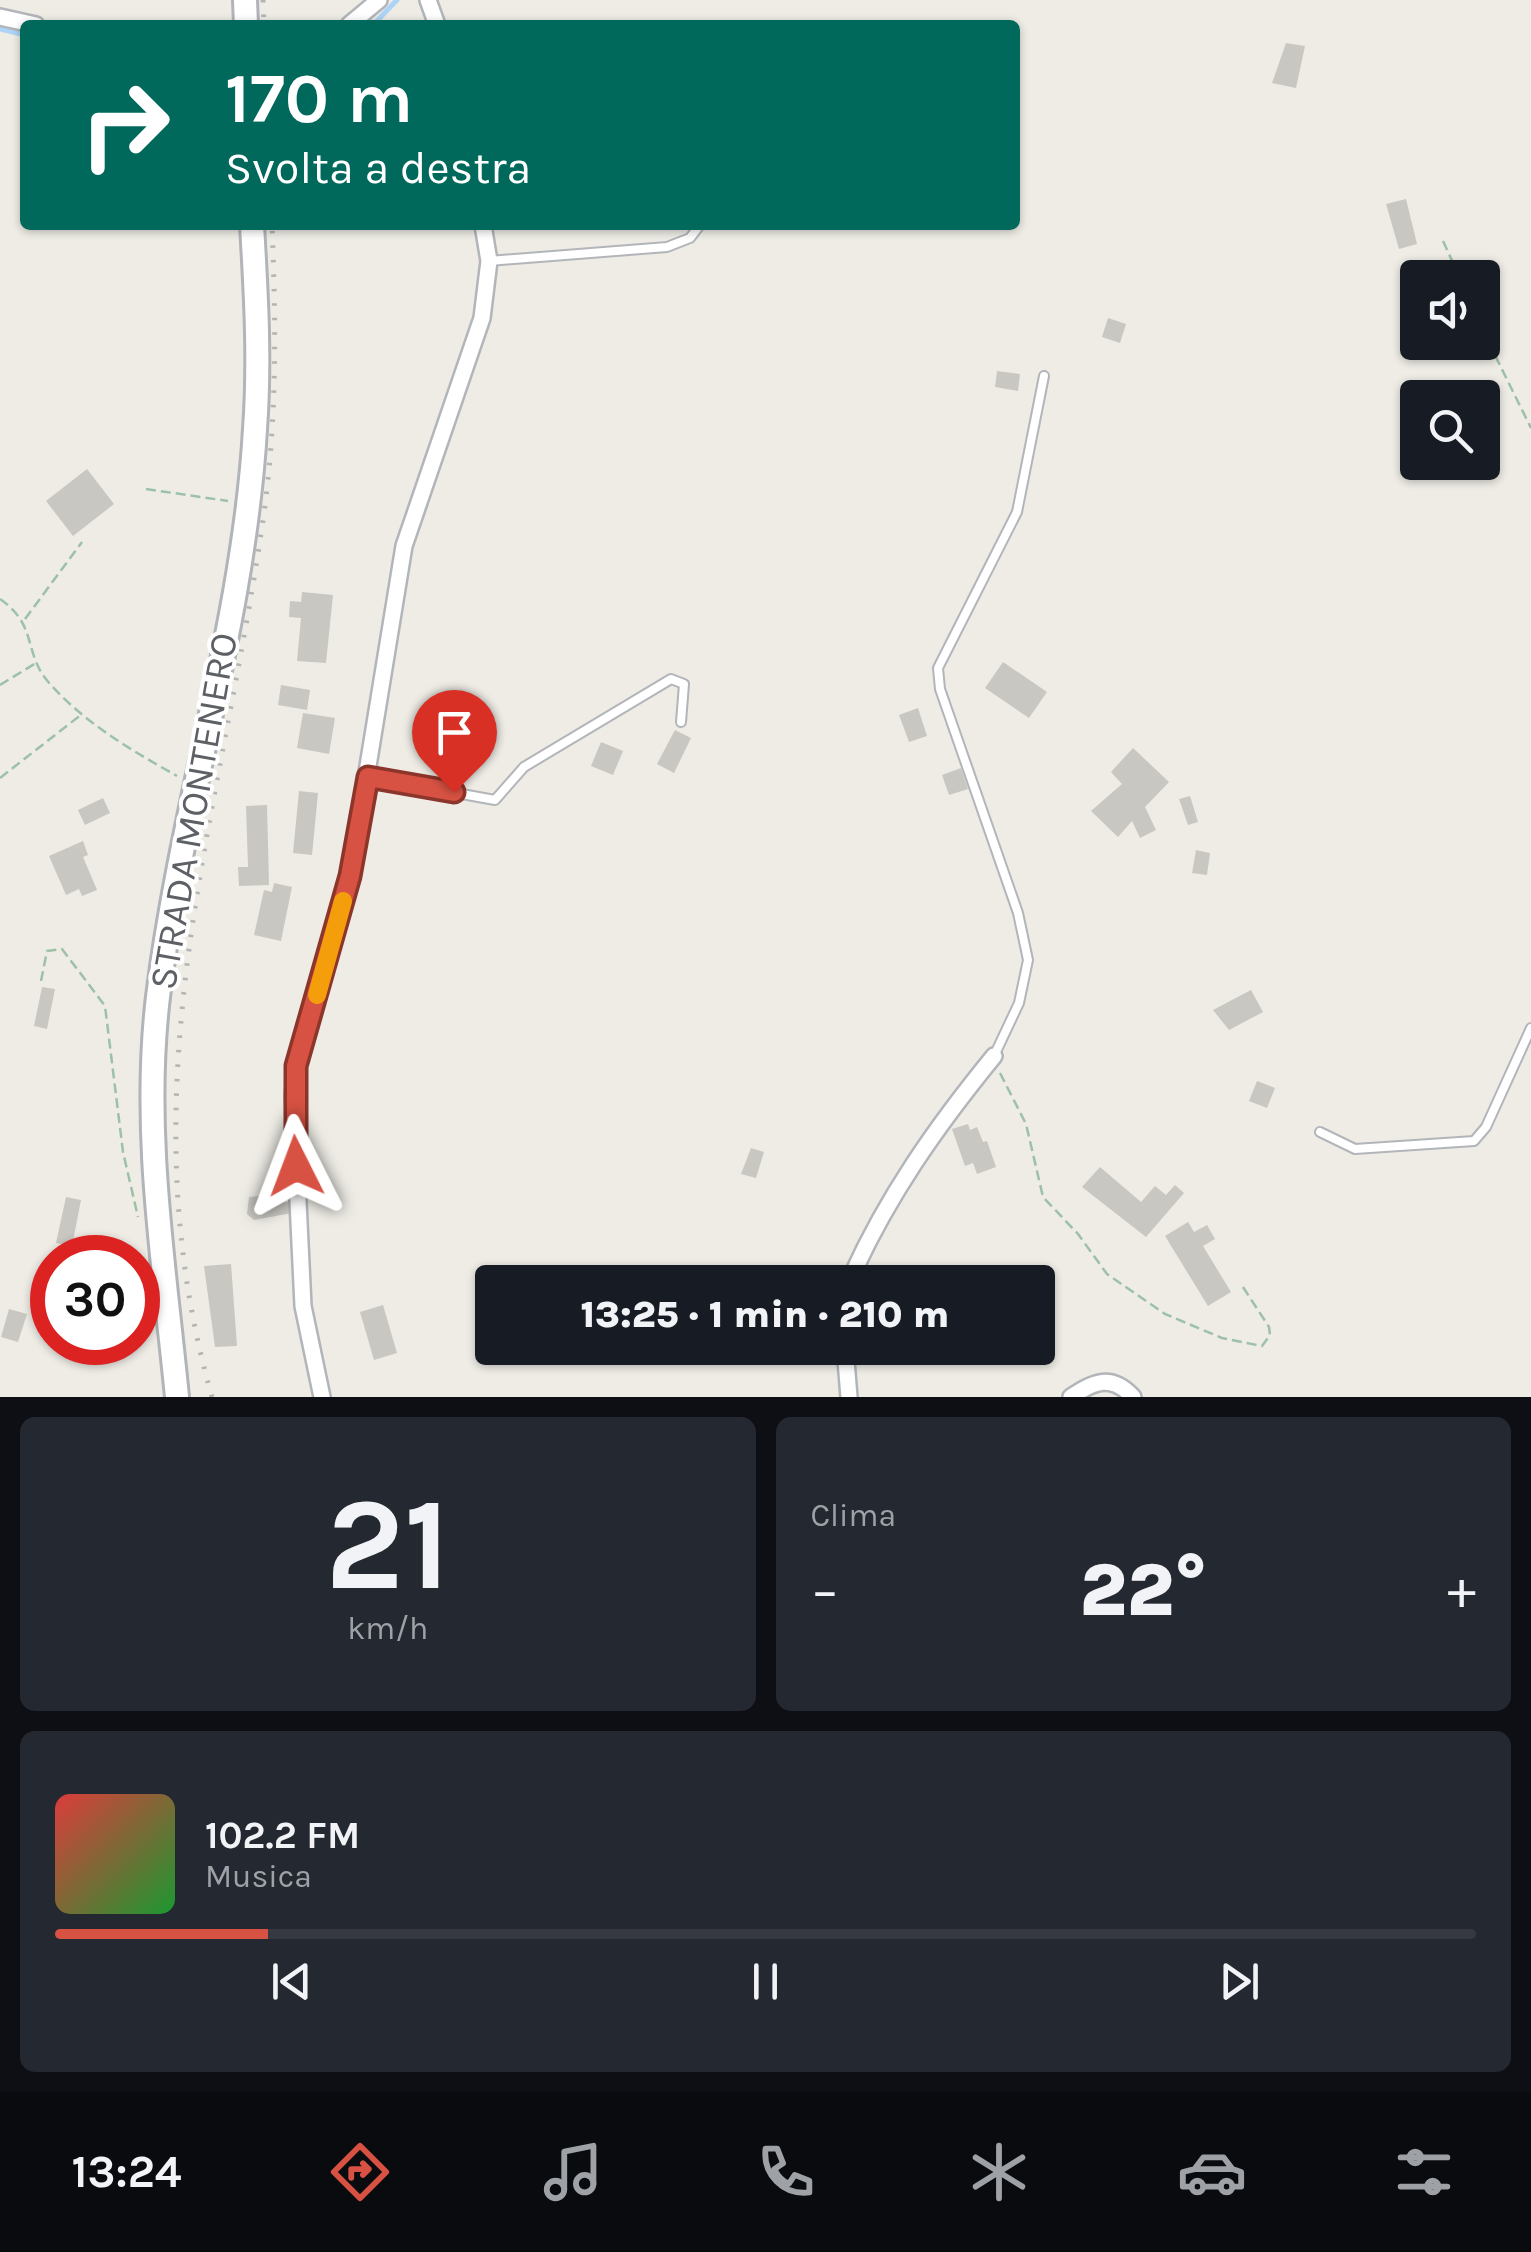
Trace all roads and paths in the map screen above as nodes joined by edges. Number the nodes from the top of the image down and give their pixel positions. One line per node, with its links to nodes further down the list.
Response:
1 (379, 0): 2 (street)
2 (355, 20)
3 (252, 230): 13 (main road, STRADA MONTENERO)
4 (484, 230): 7 (street)
5 (696, 230): 7 (lane)
6 (1443, 241): 8 (path)
7 (489, 260): 21 (street)
8 (1452, 260)
9 (1497, 360): 11 (path)
10 (1044, 376): 26 (lane)
11 (1531, 428)
12 (146, 489): 13 (path)
13 (247, 504): 23 (main road, STRADA MONTENERO)
14 (82, 542): 16 (path)
15 (0, 599): 16 (path)
16 (24, 620): 17 (path)
17 (36, 663): 18 (path); 19 (path)
18 (0, 685)
19 (83, 714): 22 (path); 23 (path)
20 (681, 722): 21 (lane)
21 (368, 777): 33 (street)
22 (0, 778)
23 (196, 786): 32 (main road, STRADA MONTENERO)
24 (41, 981): 28 (path)
25 (1531, 1028): 27 (lane)
26 (992, 1058): 29 (street); 30 (path)
27 (1320, 1132)
28 (138, 1217)
29 (857, 1265)
30 (1241, 1284)
31 (846, 1365): 34 (street)
32 (177, 1397)
33 (322, 1397)
34 (849, 1397)
35 (1071, 1397): 36 (street)
36 (1133, 1397)

